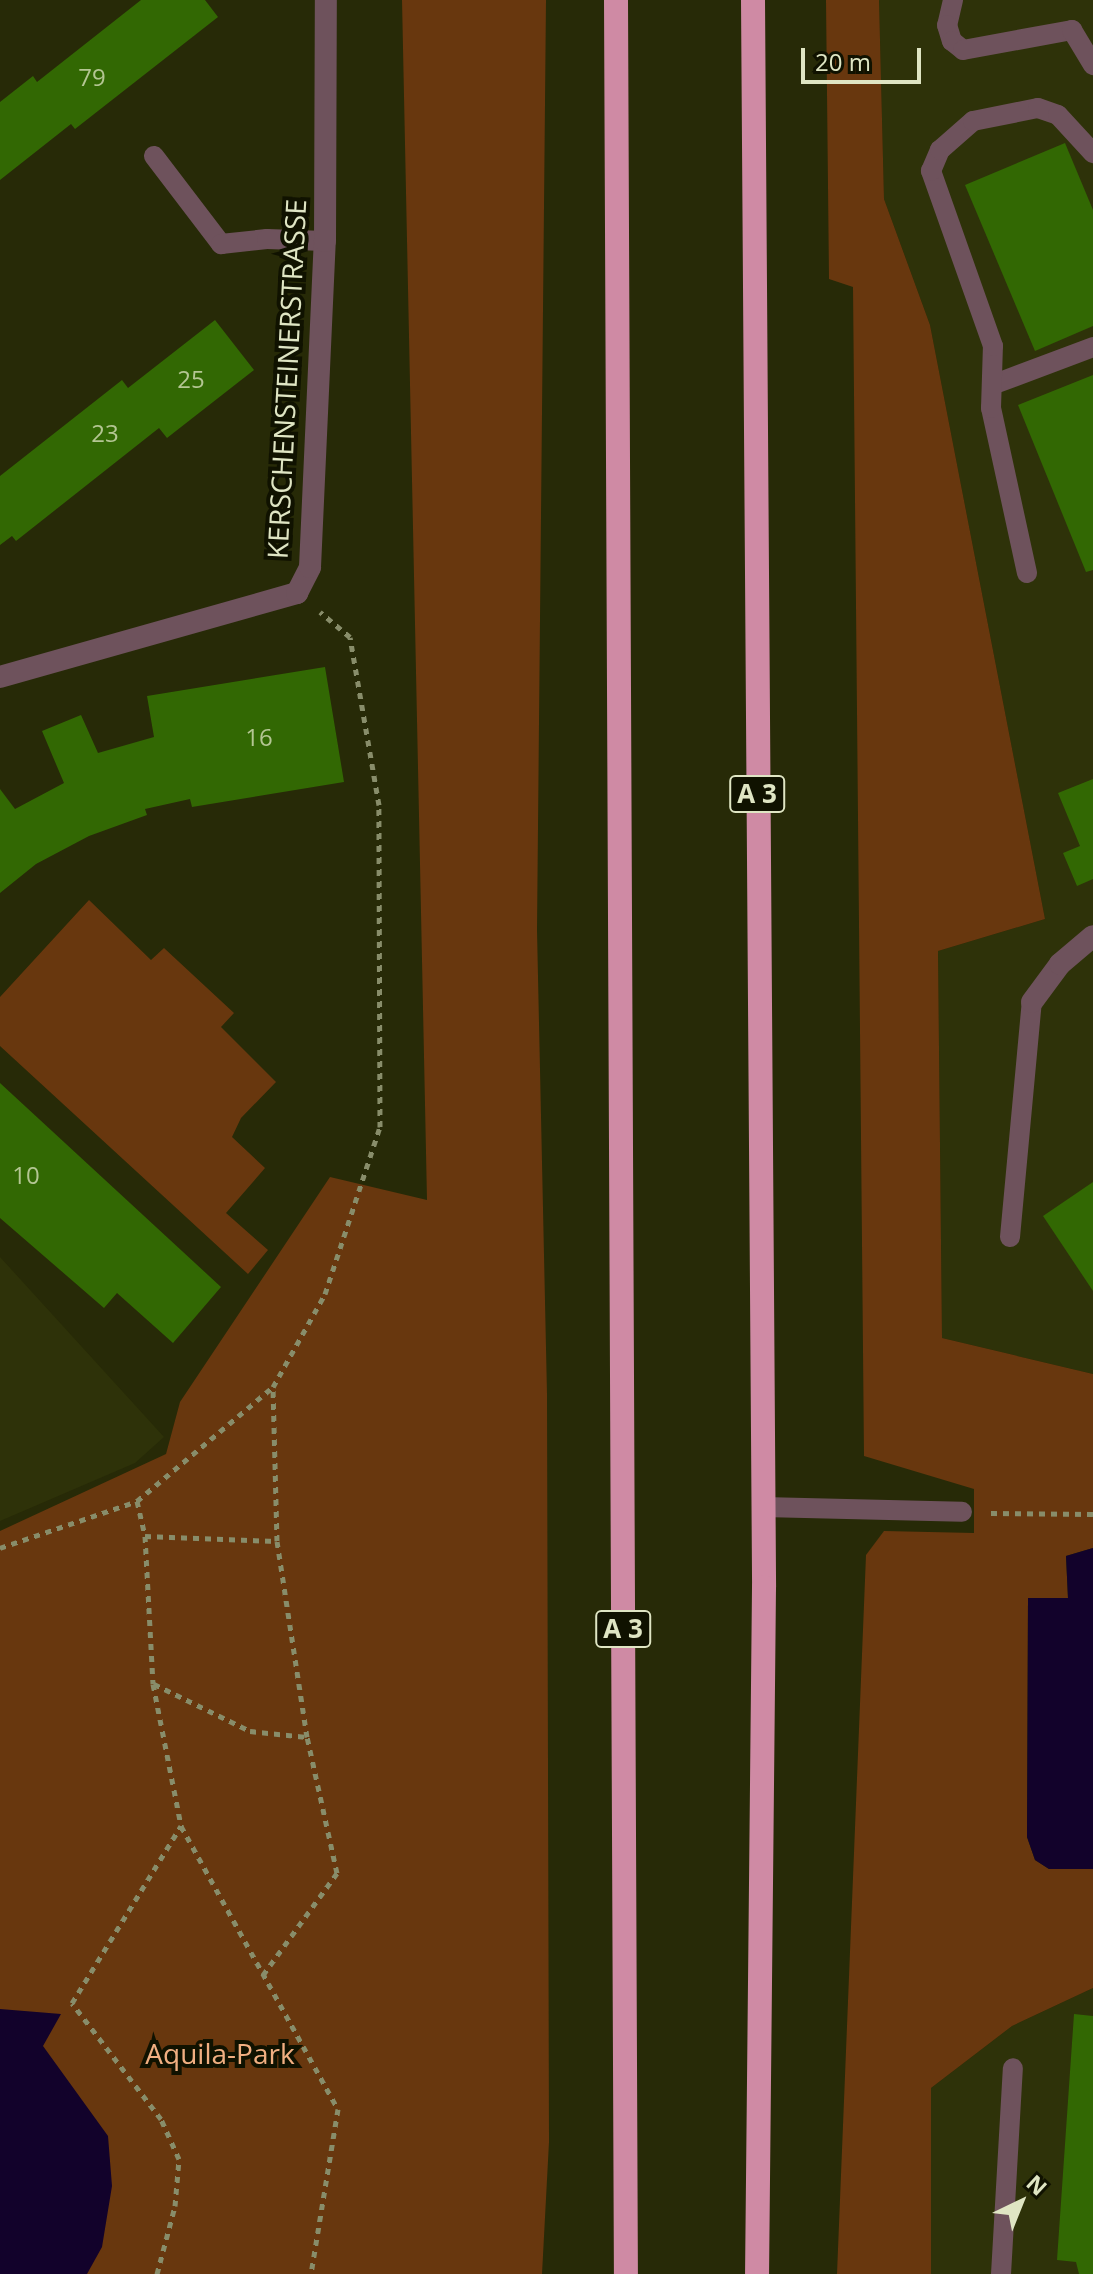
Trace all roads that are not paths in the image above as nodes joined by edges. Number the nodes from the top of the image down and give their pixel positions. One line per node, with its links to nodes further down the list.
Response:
1 (326, 0): 8 (street, KERSCHENSTEINERSTRASSE)
2 (616, 0): 19 (highway, A 3)
3 (753, 0): 16 (highway, A 3)
4 (953, 0): 5 (lane)
5 (1093, 65)
6 (1093, 153): 10 (lane)
7 (154, 156): 8 (lane)
8 (325, 241): 12 (street, KERSCHENSTEINERSTRASSE)
9 (1093, 347): 10 (lane)
10 (992, 385): 11 (lane)
11 (1027, 573)
12 (0, 677)
13 (1093, 936): 14 (street)
14 (1032, 1002): 15 (lane)
15 (1010, 1237)
16 (763, 1507): 17 (lane); 20 (highway, A 3)
17 (962, 1512)
18 (1013, 2068): 21 (lane)
19 (626, 2274)
20 (757, 2274)
21 (1001, 2274)

